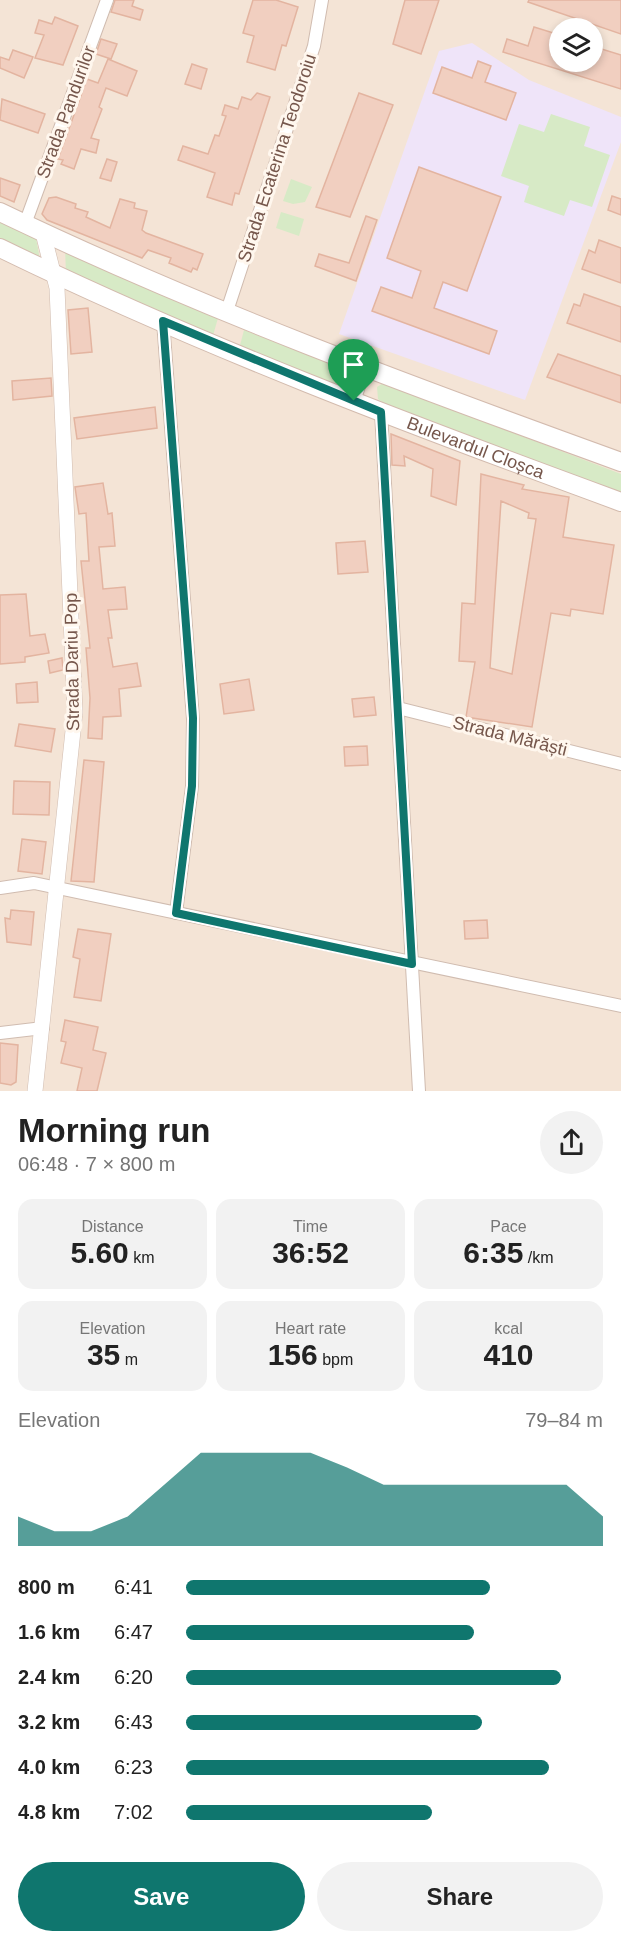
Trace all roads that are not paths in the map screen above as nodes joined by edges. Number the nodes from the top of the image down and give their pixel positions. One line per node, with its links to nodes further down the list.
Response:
1 (107, 0): 4 (street, Strada Pandurilor)
2 (322, 0): 8 (street, Strada Ecaterina Teodoroiu)
3 (0, 213): 4 (main road, Bulevardul Cloșca)
4 (25, 224): 5 (main road, Bulevardul Cloșca)
5 (43, 233): 7 (street, Strada Dariu Pop); 8 (main road, Bulevardul Cloșca)
6 (0, 248): 7 (main road, Bulevardul Cloșca)
7 (55, 275): 9 (main road, Bulevardul Cloșca); 18 (street, Strada Dariu Pop)
8 (226, 314): 10 (main road, Bulevardul Cloșca)
9 (163, 321): 11 (main road, Bulevardul Cloșca); 19 (street)
10 (365, 369): 11 (street); 13 (main road, Bulevardul Cloșca)
11 (354, 401): 12 (main road, Bulevardul Cloșca)
12 (381, 412): 14 (main road, Bulevardul Cloșca); 15 (street)
13 (621, 462)
14 (621, 502)
15 (398, 708): 16 (street, Strada Mărăști); 20 (street)
16 (621, 764)
17 (0, 888): 18 (street)
18 (57, 888): 19 (street); 22 (street, Strada Dariu Pop)
19 (176, 913): 20 (street)
20 (412, 964): 21 (street); 25 (street)
21 (621, 1006)
22 (43, 1028): 23 (street); 24 (street, Strada Dariu Pop)
23 (0, 1033)
24 (35, 1091)
25 (419, 1091)

